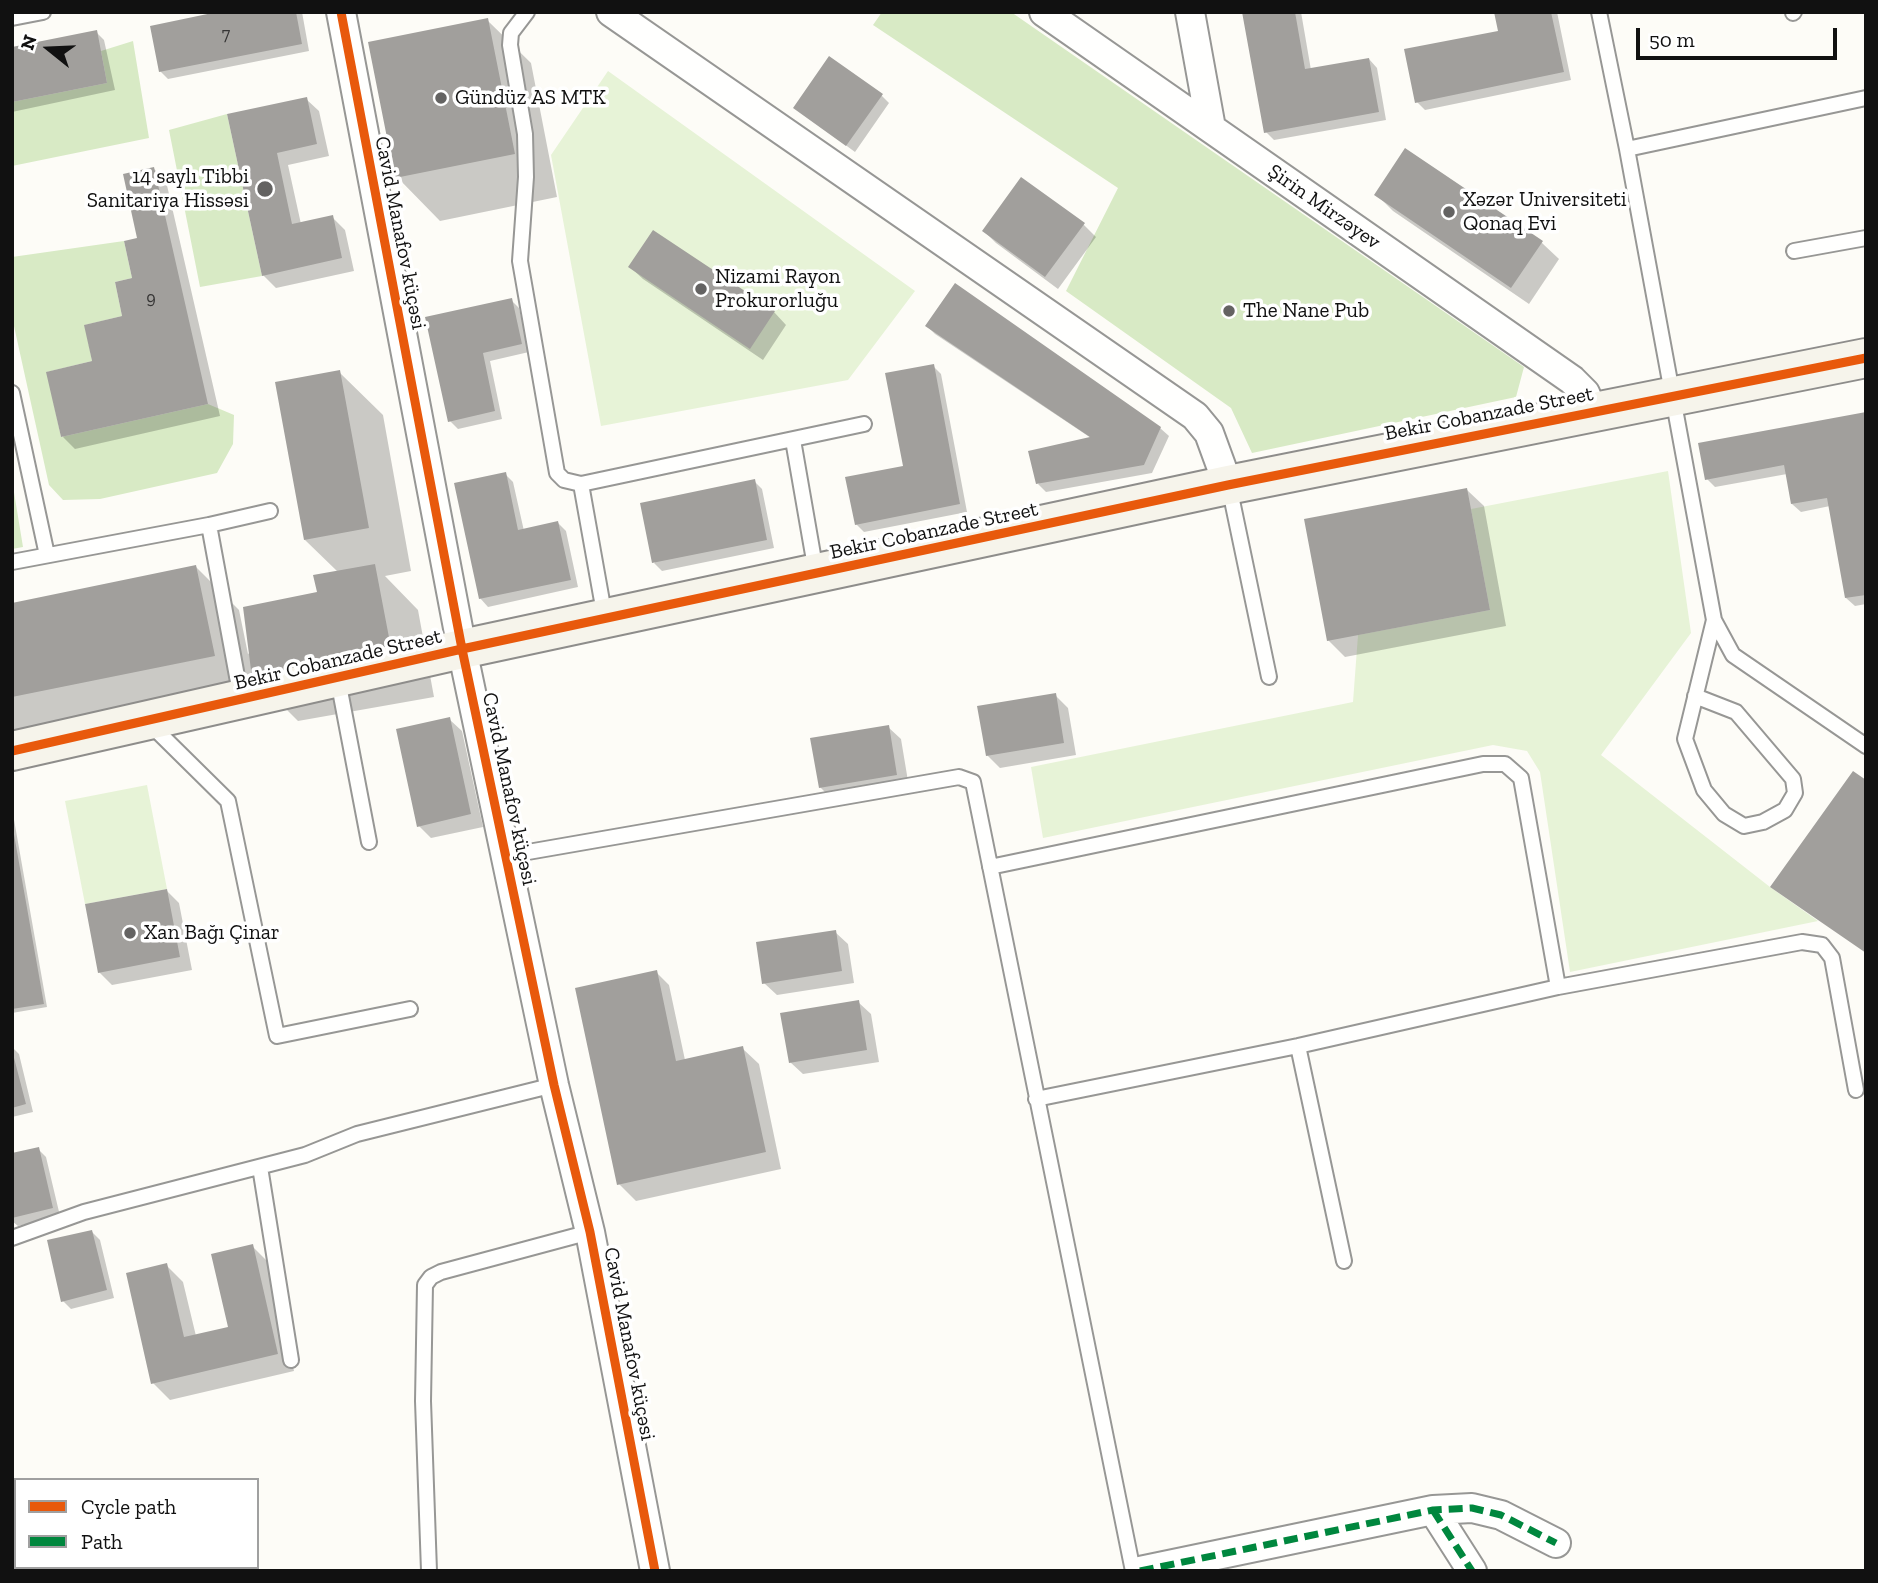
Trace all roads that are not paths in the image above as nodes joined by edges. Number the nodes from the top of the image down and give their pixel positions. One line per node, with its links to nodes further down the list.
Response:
1 (43, 12): 8 (lane)
2 (341, 12): 30 (street, Cavid Manafov küçəsi)
3 (527, 12): 21 (lane)
4 (611, 12): 22 (street)
5 (1044, 12): 10 (street, Şirin Mirzəyev)
6 (1190, 12): 10 (street)
7 (1599, 12): 11 (lane)
8 (12, 18)
9 (1866, 97): 11 (lane)
10 (1211, 128): 17 (street, Şirin Mirzəyev)
11 (1628, 149): 16 (lane)
12 (1866, 238): 13 (lane)
13 (1794, 251)
14 (1866, 358): 16 (street, Bekir Cobanzade Street)
15 (12, 393): 20 (lane)
16 (1672, 396): 17 (street, Bekir Cobanzade Street); 29 (lane)
17 (1593, 411): 22 (street, Bekir Cobanzade Street)
18 (864, 424): 19 (lane)
19 (793, 440): 21 (lane); 27 (lane)
20 (19, 451): 25 (lane)
21 (581, 484): 28 (lane)
22 (1228, 485): 27 (street, Bekir Cobanzade Street); 31 (lane)
23 (270, 510): 24 (lane)
24 (209, 524): 25 (lane); 34 (lane)
25 (47, 555): 26 (lane)
26 (12, 562)
27 (816, 574): 28 (street, Bekir Cobanzade Street)
28 (605, 619): 30 (street, Bekir Cobanzade Street)
29 (1713, 620): 33 (lane); 36 (lane)
30 (462, 649): 32 (street, Bekir Cobanzade Street); 39 (street, Cavid Manafov küçəsi)
31 (1269, 677)
32 (338, 679): 34 (street, Bekir Cobanzade Street); 38 (lane)
33 (1695, 696): 33 (lane)
34 (241, 701): 35 (street, Bekir Cobanzade Street)
35 (148, 722): 37 (street, Bekir Cobanzade Street); 42 (lane)
36 (1866, 746)
37 (12, 751)
38 (369, 842)
39 (505, 856): 40 (lane); 44 (street, Cavid Manafov küçəsi)
40 (990, 866): 41 (lane); 46 (lane)
41 (1558, 987): 43 (lane); 45 (lane)
42 (410, 1009)
43 (1298, 1046): 46 (lane); 50 (lane)
44 (554, 1085): 47 (lane); 48 (street, Cavid Manafov küçəsi)
45 (1856, 1090)
46 (1036, 1099): 57 (lane)
47 (260, 1167): 49 (lane); 51 (lane)
48 (590, 1232): 55 (lane); 56 (street, Cavid Manafov küçəsi)
49 (12, 1238)
50 (1344, 1261)
51 (291, 1360)
52 (1433, 1510): 53 (street); 54 (street); 59 (street)
53 (1556, 1543)
54 (1177, 1567): 58 (street)
55 (429, 1571)
56 (654, 1571)
57 (1133, 1571)
58 (1140, 1571)
59 (1472, 1571)

